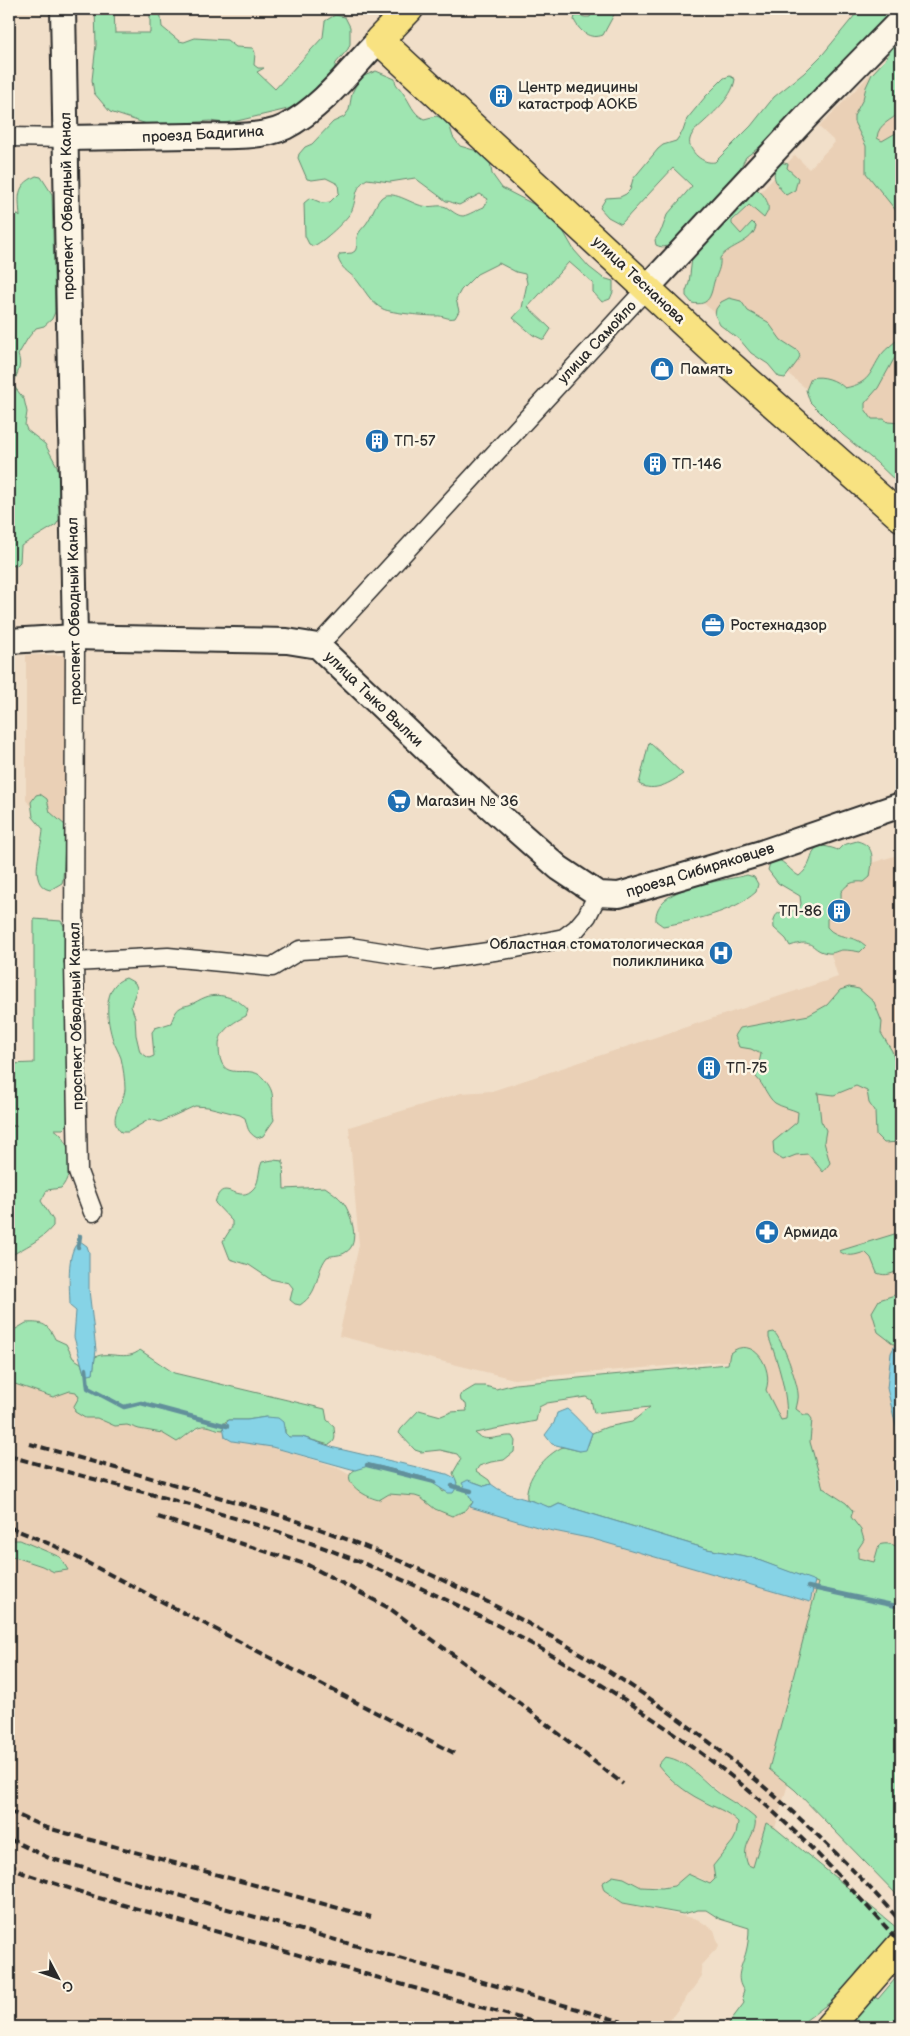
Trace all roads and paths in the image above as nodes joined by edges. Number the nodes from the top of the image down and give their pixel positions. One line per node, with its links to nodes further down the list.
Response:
1 (63, 9): 6 (street, проспект Обводный Канал)
2 (409, 9): 4 (main road, проезд Бадигина)
3 (901, 20): 7 (street, улица Самойло)
4 (379, 40): 6 (street, проезд Бадигина); 7 (main road, улица Теснанова)
5 (9, 137): 6 (street, проезд Бадигина)
6 (66, 138): 9 (street, проспект Обводный Канал)
7 (647, 288): 8 (main road, улица Теснанова); 11 (street, улица Самойло)
8 (901, 517)
9 (75, 638): 10 (street, улица Тыко Вылки); 11 (street, улица Тыко Вылки); 14 (street, проспект Обводный Канал)
10 (9, 641)
11 (318, 646): 13 (street, улица Тыко Вылки)
12 (901, 805): 13 (street, проезд Сибиряковцев)
13 (598, 894): 14 (street)
14 (74, 962): 15 (street, проспект Обводный Канал)
15 (93, 1212)
16 (901, 1944): 17 (main road)
17 (863, 1989): 18 (main road); 19 (main road)
18 (818, 2027)
19 (829, 2027)

